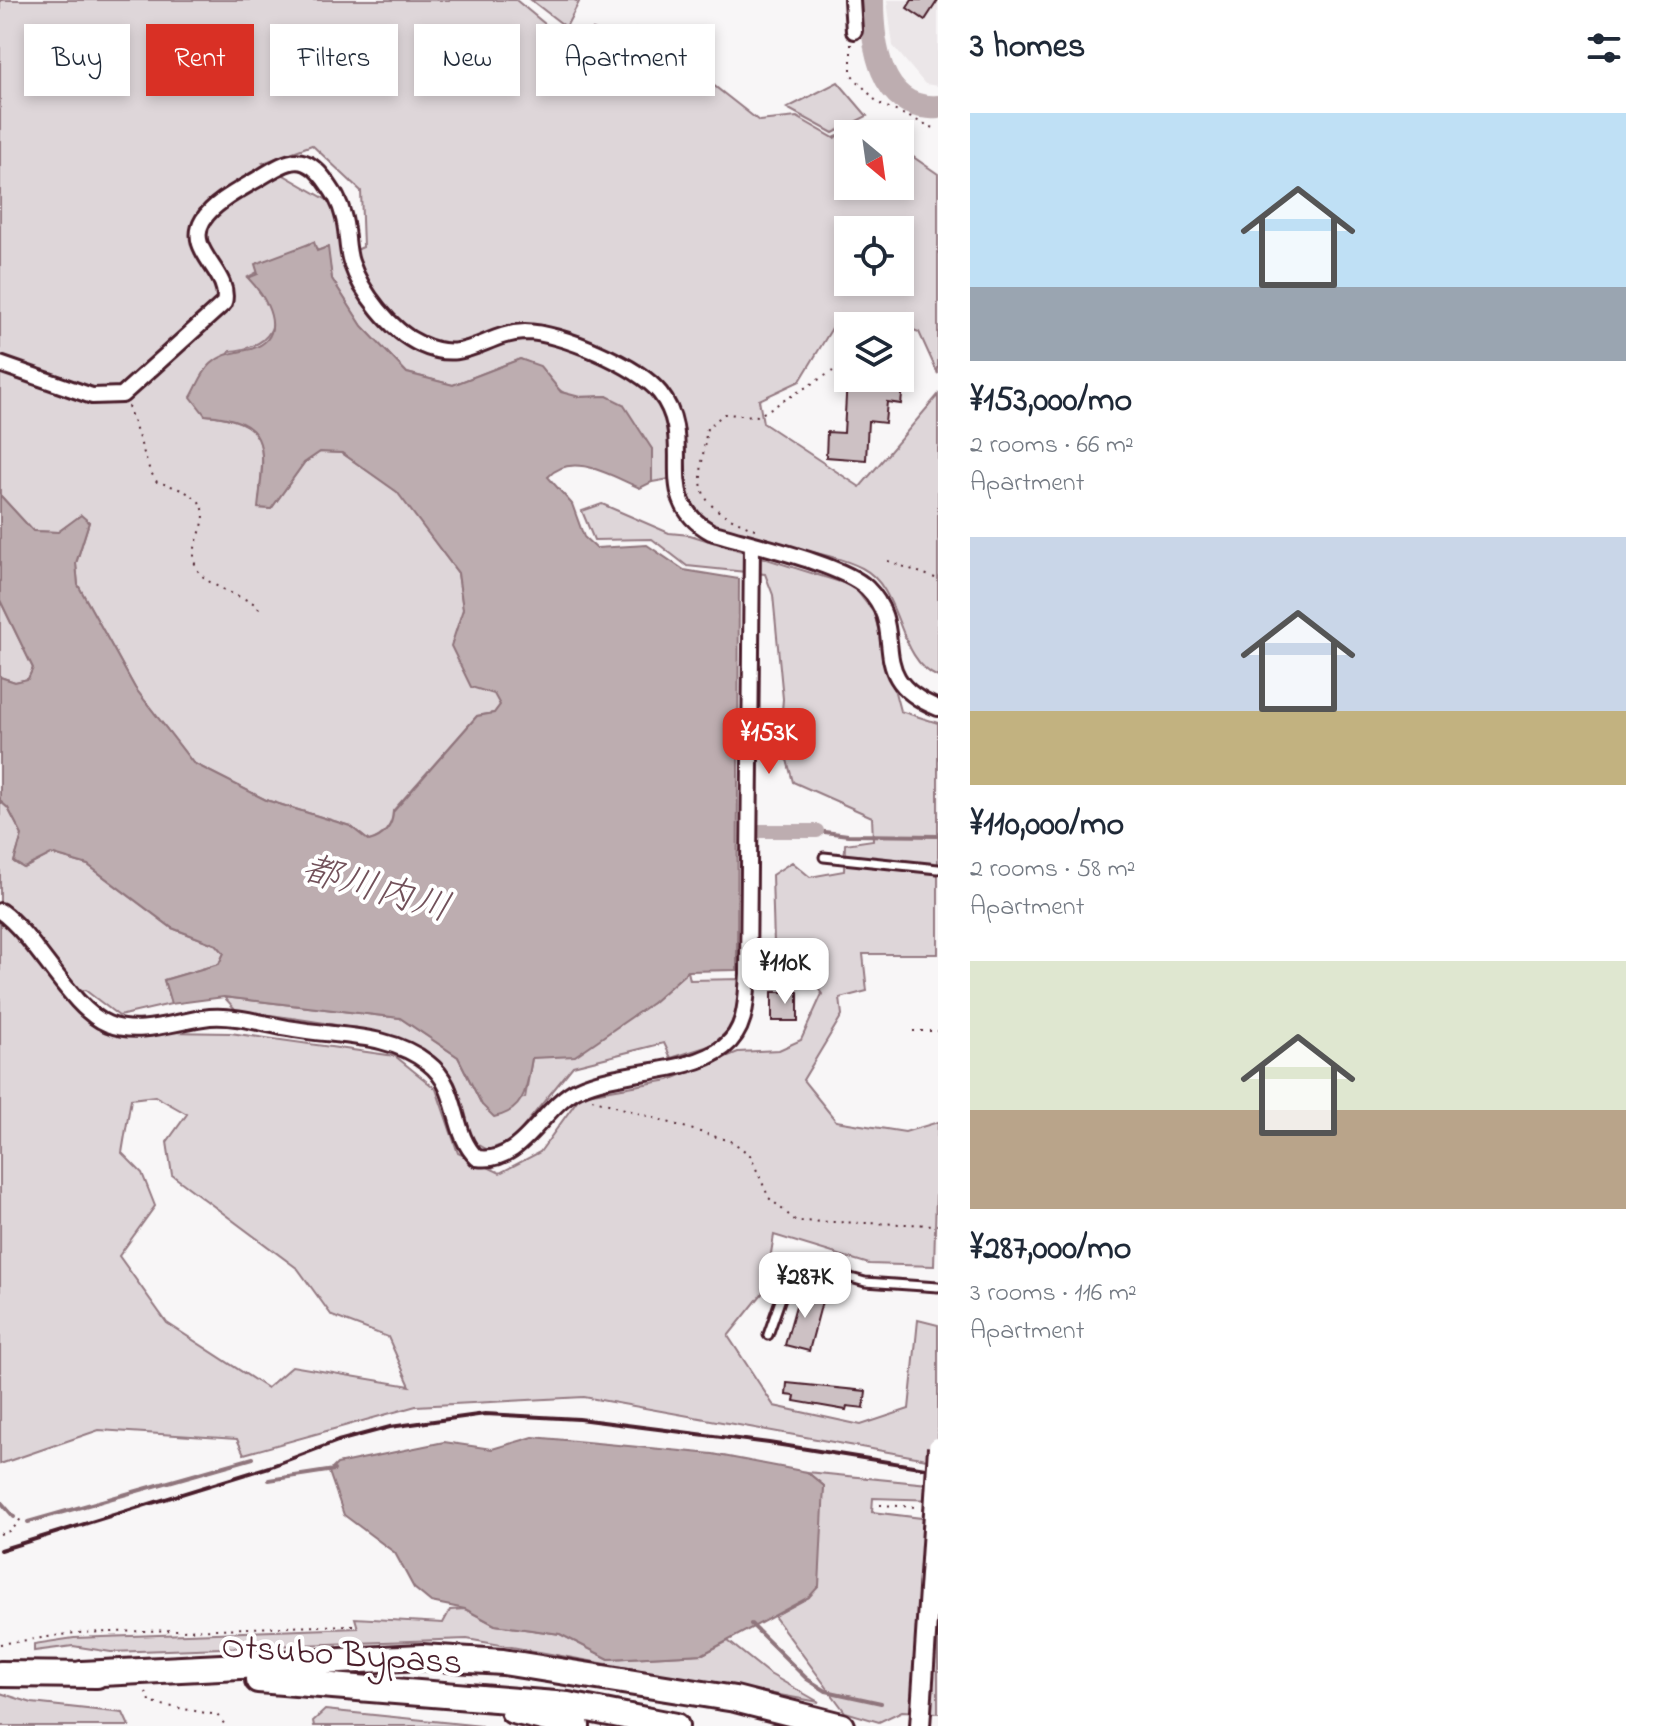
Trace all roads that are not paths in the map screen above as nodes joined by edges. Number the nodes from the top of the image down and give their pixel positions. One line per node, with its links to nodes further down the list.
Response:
1 (852, 0): 2 (street)
2 (854, 31)
3 (0, 364): 4 (street)
4 (752, 544): 5 (street); 8 (street)
5 (938, 708)
6 (824, 857): 7 (lane)
7 (938, 869)
8 (0, 911)
9 (938, 1287): 10 (lane)
10 (768, 1335)
11 (938, 1447): 18 (street, bridge)
12 (0, 1674): 13 (highway, Otsubo Bypass)
13 (82, 1674): 14 (highway, Otsubo Bypass); 17 (highway)
14 (460, 1696): 15 (highway); 16 (highway, Otsubo Bypass)
15 (577, 1726)
16 (676, 1726)
17 (841, 1726)
18 (920, 1726)

